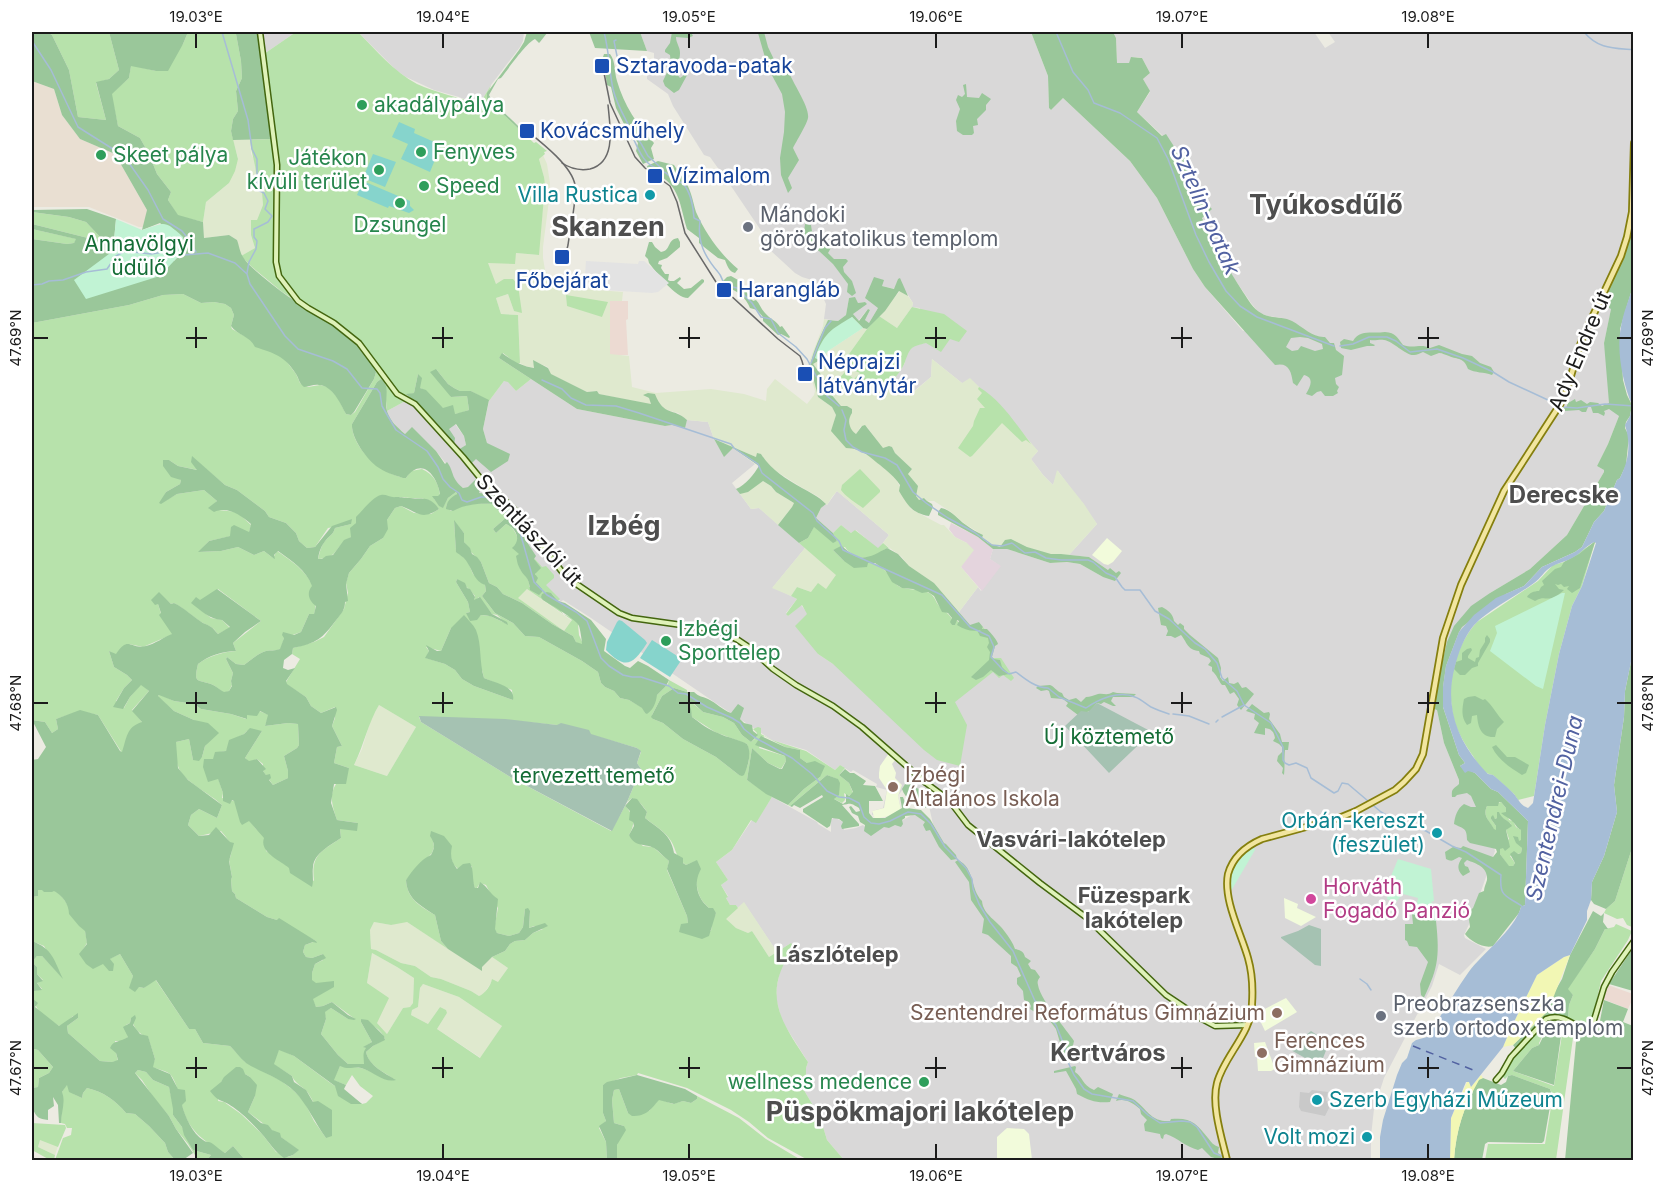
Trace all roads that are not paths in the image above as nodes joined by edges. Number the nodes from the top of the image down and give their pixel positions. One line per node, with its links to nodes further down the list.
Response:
1 (260, 32): 5 (main road, Szentlászlói út)
2 (1634, 143): 3 (main road, Ady Endre út)
3 (1632, 170): 6 (main road, Ady Endre út)
4 (1634, 941): 8 (main road)
5 (1235, 1025): 6 (main road, Szentlászlói út); 7 (main road)
6 (1247, 1025): 7 (main road)
7 (1242, 1035): 9 (main road)
8 (1496, 1080)
9 (1227, 1161)

